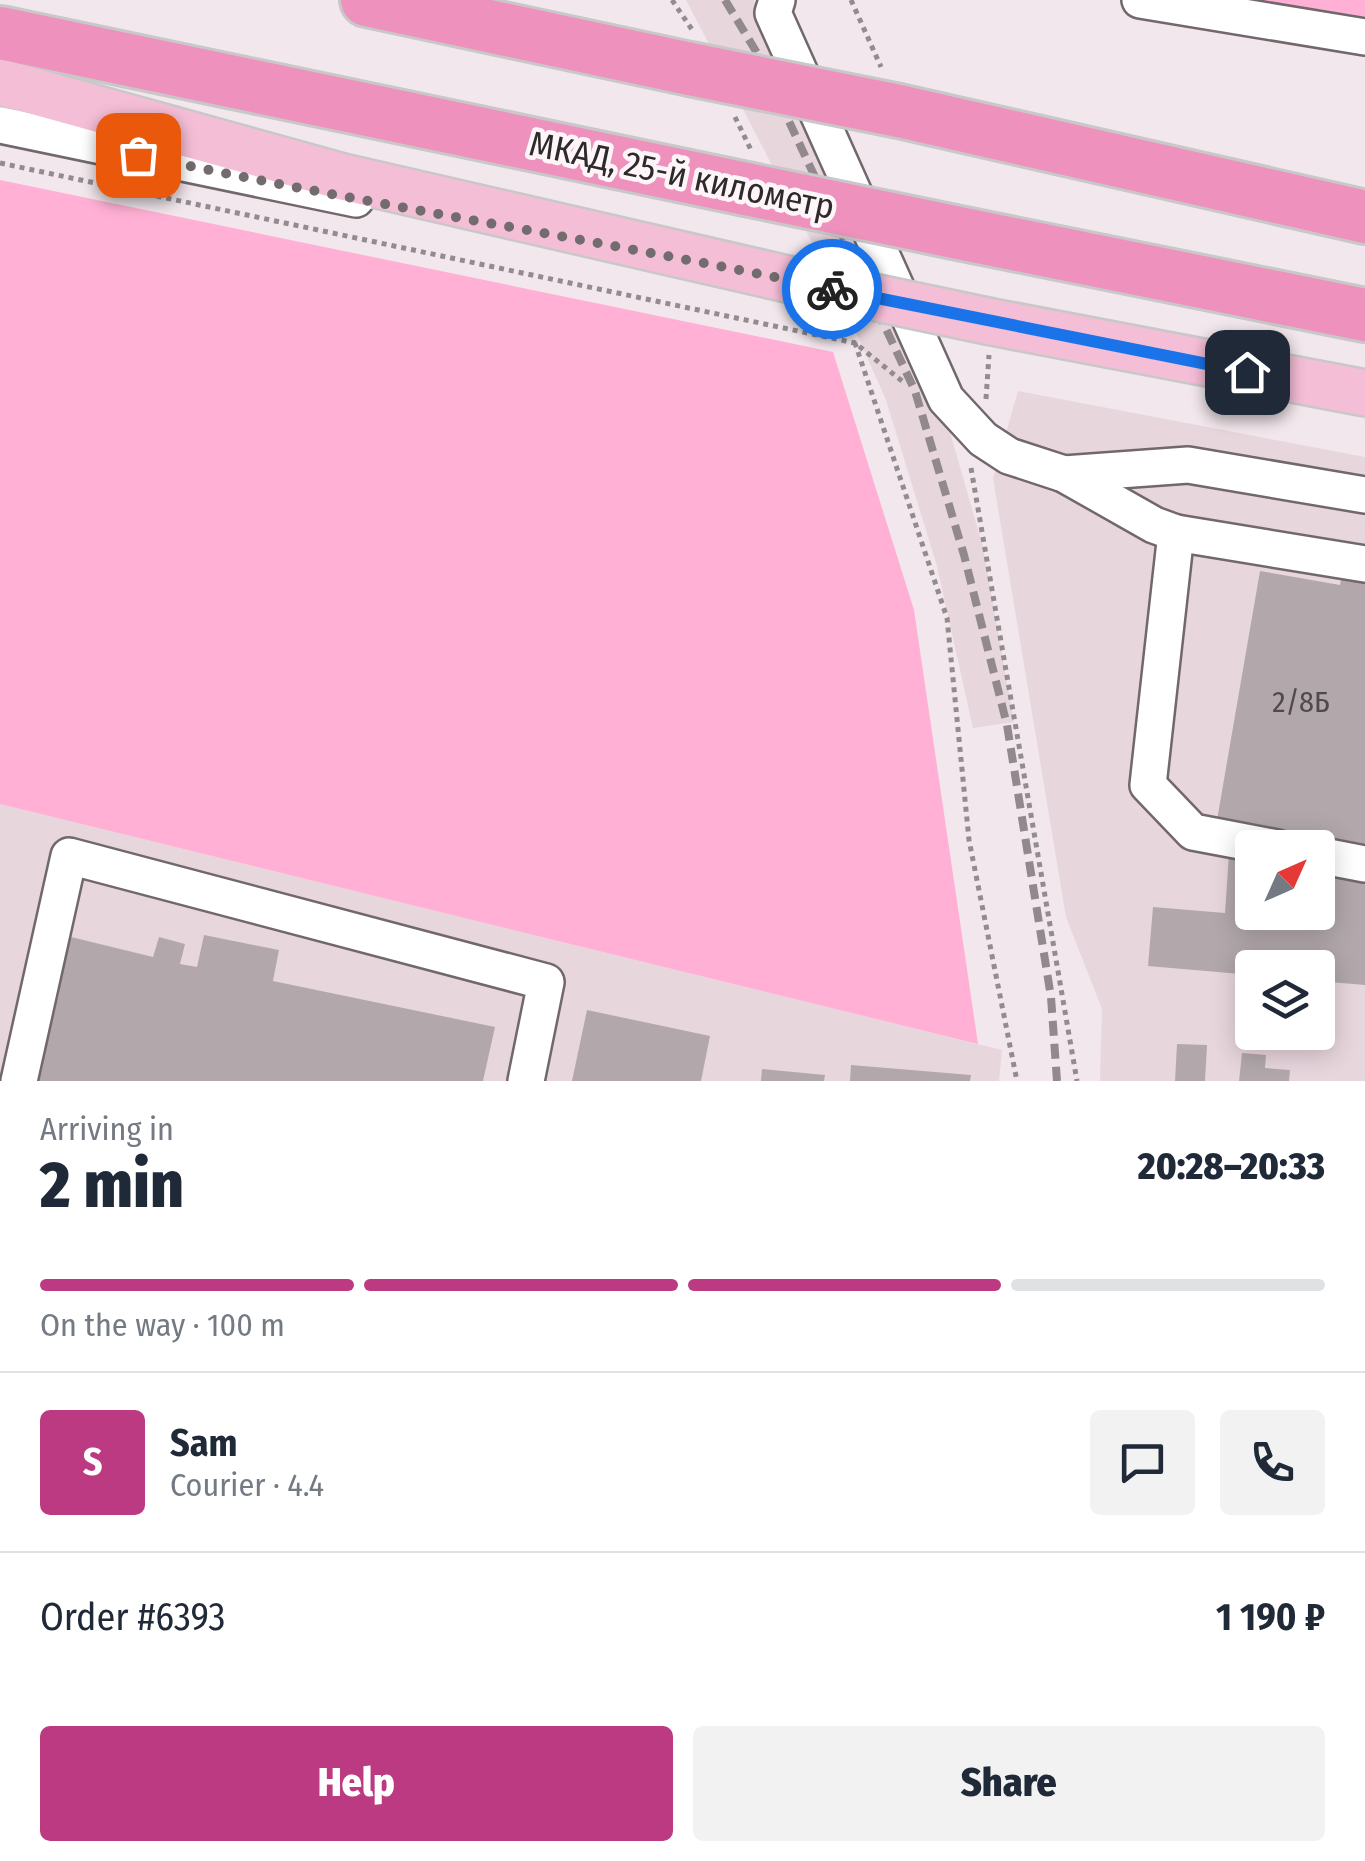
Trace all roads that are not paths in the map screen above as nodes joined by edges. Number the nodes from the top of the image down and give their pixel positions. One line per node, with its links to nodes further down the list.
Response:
1 (367, 0): 8 (highway, bridge)
2 (777, 0): 12 (street)
3 (1140, 0): 5 (street)
4 (0, 32): 10 (highway, МКАД, 25-й километр, bridge)
5 (1365, 37)
6 (0, 82): 9 (main road)
7 (0, 125): 9 (street)
8 (1365, 217)
9 (643, 249): 11 (main road, bridge)
10 (1365, 315)
11 (1365, 393)
12 (1064, 474): 13 (street); 14 (street)
13 (1365, 495)
14 (1176, 533): 15 (street); 16 (street)
15 (1365, 564)
16 (1235, 840)
17 (1335, 858): 18 (street)
18 (1365, 864)
19 (19, 1081): 20 (street)
20 (526, 1081)

